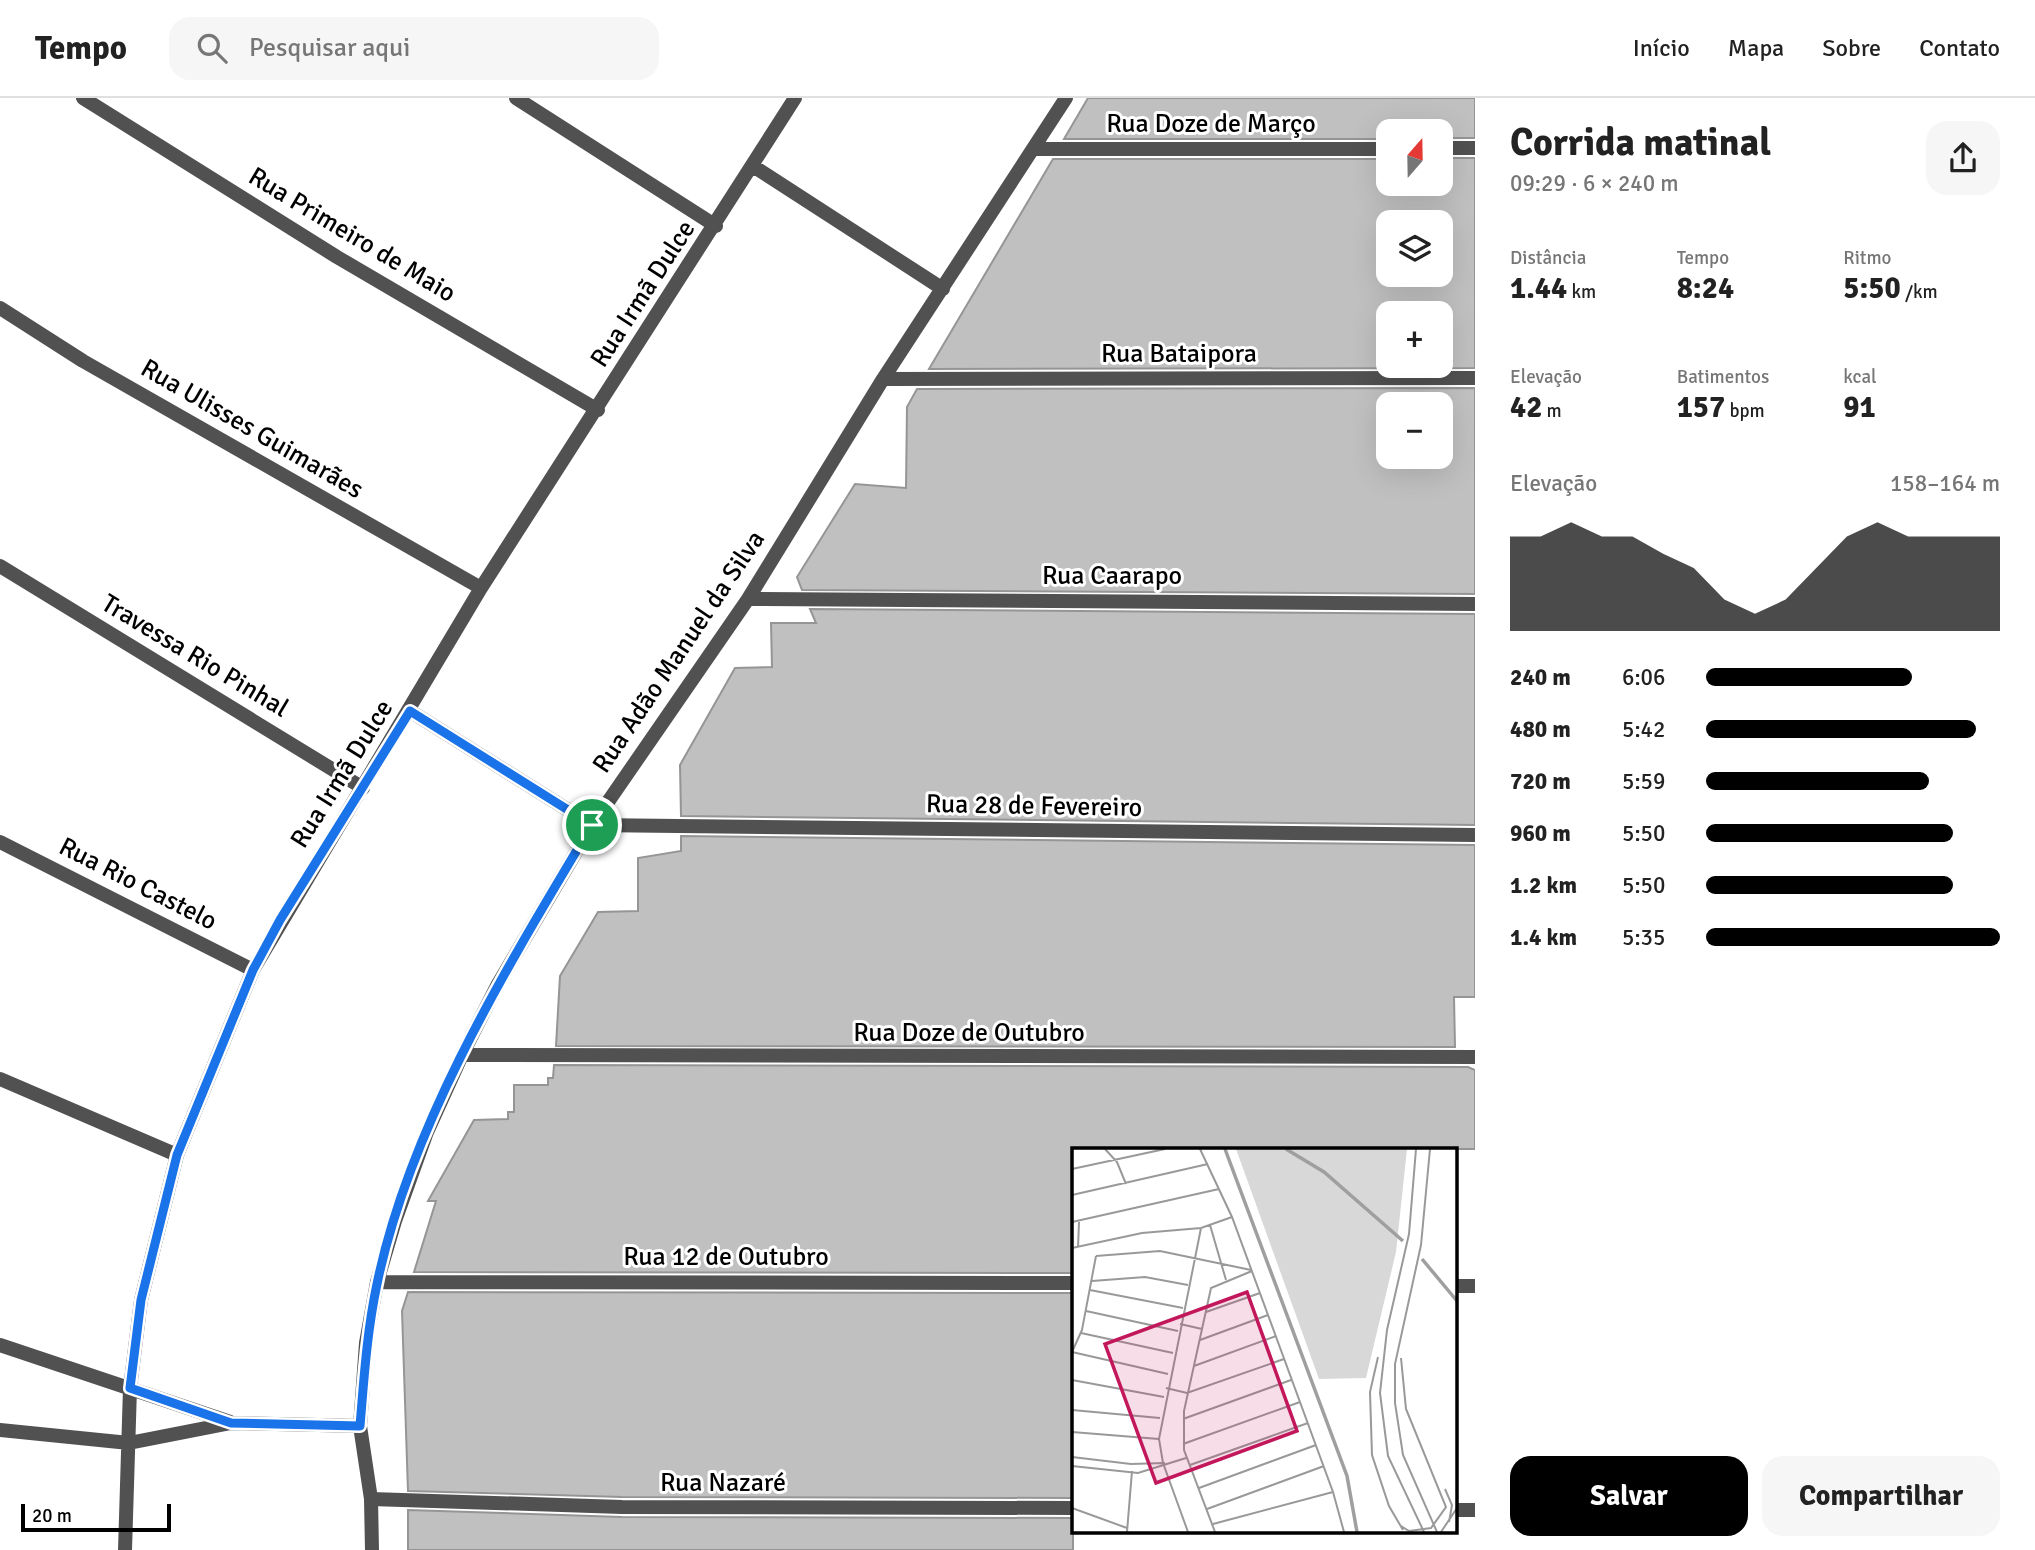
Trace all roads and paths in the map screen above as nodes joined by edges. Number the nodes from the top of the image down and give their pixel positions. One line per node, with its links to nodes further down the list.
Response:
1 (83, 98): 15 (street, Rua Primeiro de Maio)
2 (516, 98): 10 (street)
3 (794, 98): 9 (street, Rua Irmã Dulce)
4 (1066, 98): 6 (street, Rua Adão Manuel da Silva)
5 (1475, 148): 8 (street)
6 (1035, 149): 7 (street, Rua Doze de Março); 11 (street, Rua Adão Manuel da Silva)
7 (1376, 149)
8 (1453, 149)
9 (753, 166): 10 (street, Rua Irmã Dulce); 11 (street)
10 (716, 226): 15 (street, Rua Irmã Dulce)
11 (943, 289): 14 (street, Rua Adão Manuel da Silva)
12 (0, 308): 17 (street, Rua Ulisses Guimarães)
13 (1475, 378): 14 (street, Rua Bataipora)
14 (883, 379): 18 (street, Rua Adão Manuel da Silva)
15 (598, 410): 17 (street, Rua Irmã Dulce)
16 (0, 566): 21 (street, Travessa Rio Pinhal)
17 (481, 589): 20 (street, Rua Irmã Dulce)
18 (748, 599): 19 (street, Rua Caarapo); 22 (street, Rua Adão Manuel da Silva)
19 (1475, 604)
20 (410, 711): 21 (street, Rua Irmã Dulce); 22 (street)
21 (363, 788): 25 (street, Rua Irmã Dulce)
22 (592, 825): 23 (street, Rua 28 de Fevereiro); 26 (street, Rua Adão Manuel da Silva)
23 (1475, 835)
24 (0, 842): 25 (street, Rua Rio Castelo)
25 (253, 970): 29 (street, Rua Irmã Dulce)
26 (462, 1055): 27 (street, Rua Doze de Outubro); 30 (street, Rua Adão Manuel da Silva)
27 (1475, 1057)
28 (0, 1079): 29 (street)
29 (177, 1155): 33 (street, Rua Irmã Dulce)
30 (377, 1282): 31 (street, Rua 12 de Outubro); 35 (street, Rua Adão Manuel da Silva)
31 (1072, 1283)
32 (0, 1345): 33 (street)
33 (130, 1388): 34 (street); 37 (street, Rua Irmã Dulce)
34 (231, 1423): 35 (street); 37 (street)
35 (360, 1426): 38 (street, Rua Adão Manuel da Silva)
36 (0, 1430): 37 (street)
37 (129, 1443): 40 (street, Rua Irmã Dulce)
38 (371, 1499): 39 (street, Rua Nazaré); 41 (street, Rua Adão Manuel da Silva)
39 (1072, 1508)
40 (125, 1550)
41 (372, 1550)

